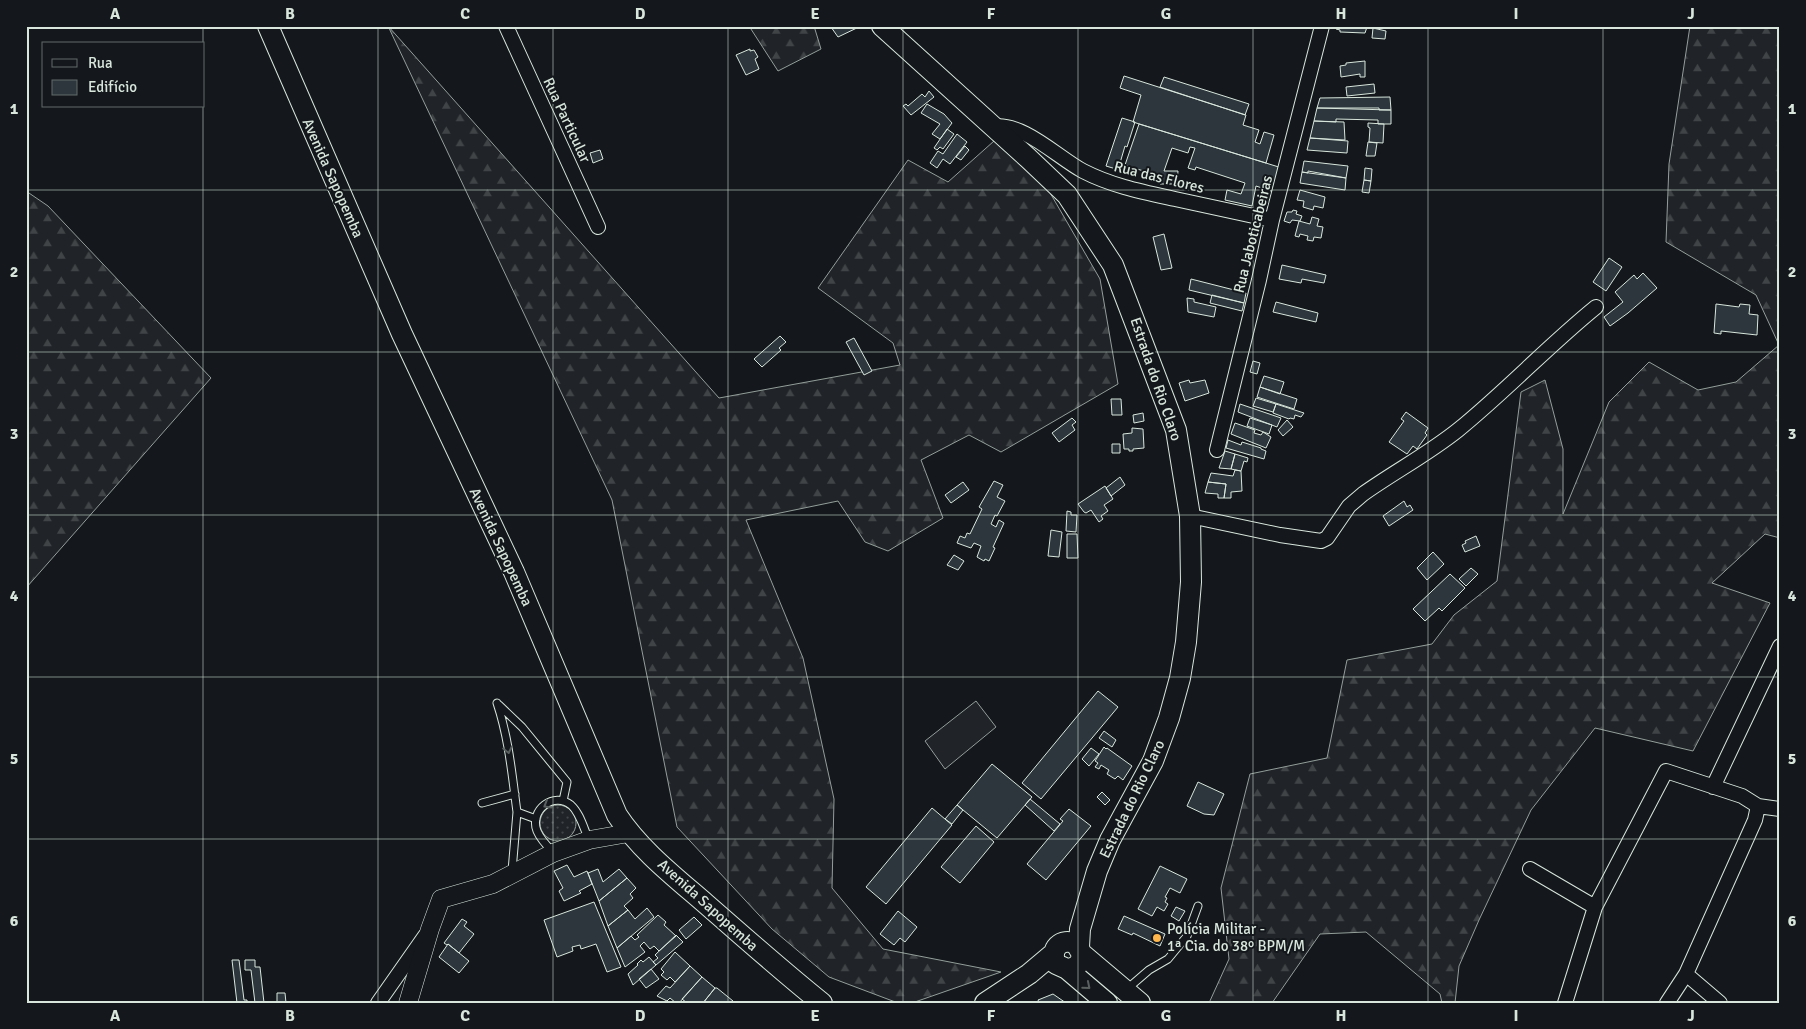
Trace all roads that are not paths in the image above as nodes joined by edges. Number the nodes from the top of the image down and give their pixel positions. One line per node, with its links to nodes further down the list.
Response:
1 (268, 26): 20 (main road, Avenida Sapopemba)
2 (506, 26): 7 (street, Rua Particular)
3 (882, 26): 5 (main road, Estrada do Rio Claro)
4 (1322, 26): 6 (street, Rua Jaboticabeiras)
5 (992, 127): 6 (street, Rua das Flores); 10 (main road, Estrada do Rio Claro)
6 (1272, 220): 9 (street, Rua Jaboticabeiras)
7 (598, 227)
8 (1596, 307): 10 (street)
9 (1217, 450)
10 (1190, 516): 28 (main road, Estrada do Rio Claro)
11 (1780, 646): 12 (street)
12 (1714, 787): 16 (street); 26 (street)
13 (515, 794): 14 (lane, one-way to 13); 15 (lane); 18 (lane)
14 (563, 801): 19 (lane, one-way to 19); 21 (lane)
15 (482, 803)
16 (1758, 806): 17 (street); 29 (street)
17 (1780, 810)
18 (517, 812): 19 (lane); 24 (lane)
19 (536, 819): 22 (lane)
20 (629, 833): 21 (street); 33 (main road, Avenida Sapopemba)
21 (589, 840): 22 (street)
22 (553, 853): 24 (street)
23 (1530, 869): 26 (street)
24 (512, 876): 27 (street)
25 (1198, 906): 30 (lane)
26 (1595, 907): 37 (street)
27 (430, 929): 31 (street); 32 (street)
28 (1067, 956): 30 (main road); 34 (main road); 35 (main road); 36 (main road, one-way to 36)
29 (1686, 974): 38 (street); 39 (street)
30 (1132, 997)
31 (409, 1002)
32 (378, 1003)
33 (822, 1003)
34 (985, 1003)
35 (998, 1003)
36 (1107, 1003)
37 (1566, 1003)
38 (1668, 1003)
39 (1720, 1003)

